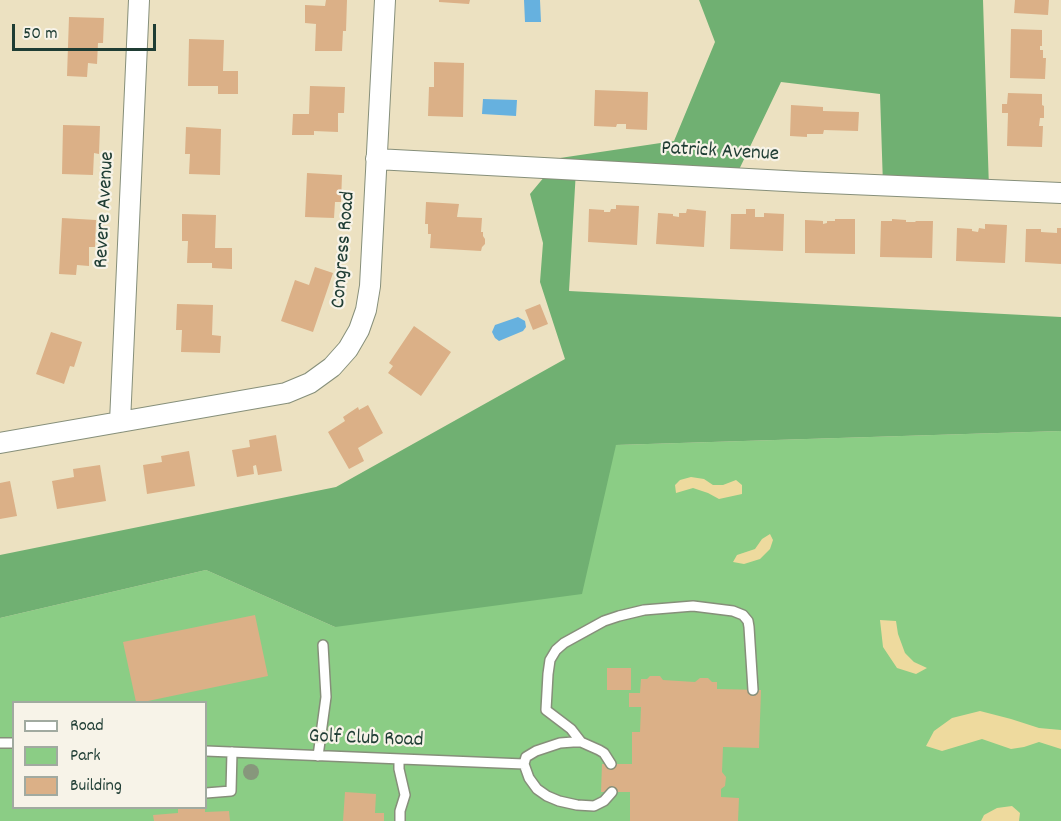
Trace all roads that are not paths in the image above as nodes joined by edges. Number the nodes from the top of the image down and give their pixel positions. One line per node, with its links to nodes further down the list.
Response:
1 (139, 0): 5 (street, Revere Avenue)
2 (385, 0): 3 (street, Congress Road)
3 (376, 159): 4 (street, Patrick Avenue); 5 (street, Congress Road)
4 (1061, 192)
5 (120, 422): 6 (street, Congress Road)
6 (0, 443)
7 (323, 645): 12 (lane)
8 (753, 690): 9 (lane)
9 (580, 742): 14 (lane); 15 (lane)
10 (207, 751): 11 (lane, Golf Club Road)
11 (232, 752): 12 (lane, Golf Club Road); 17 (lane)
12 (318, 756): 13 (lane, Golf Club Road)
13 (399, 759): 14 (lane, Golf Club Road); 18 (lane)
14 (524, 764): 16 (lane)
15 (611, 764)
16 (612, 792)
17 (207, 793)
18 (400, 821)

